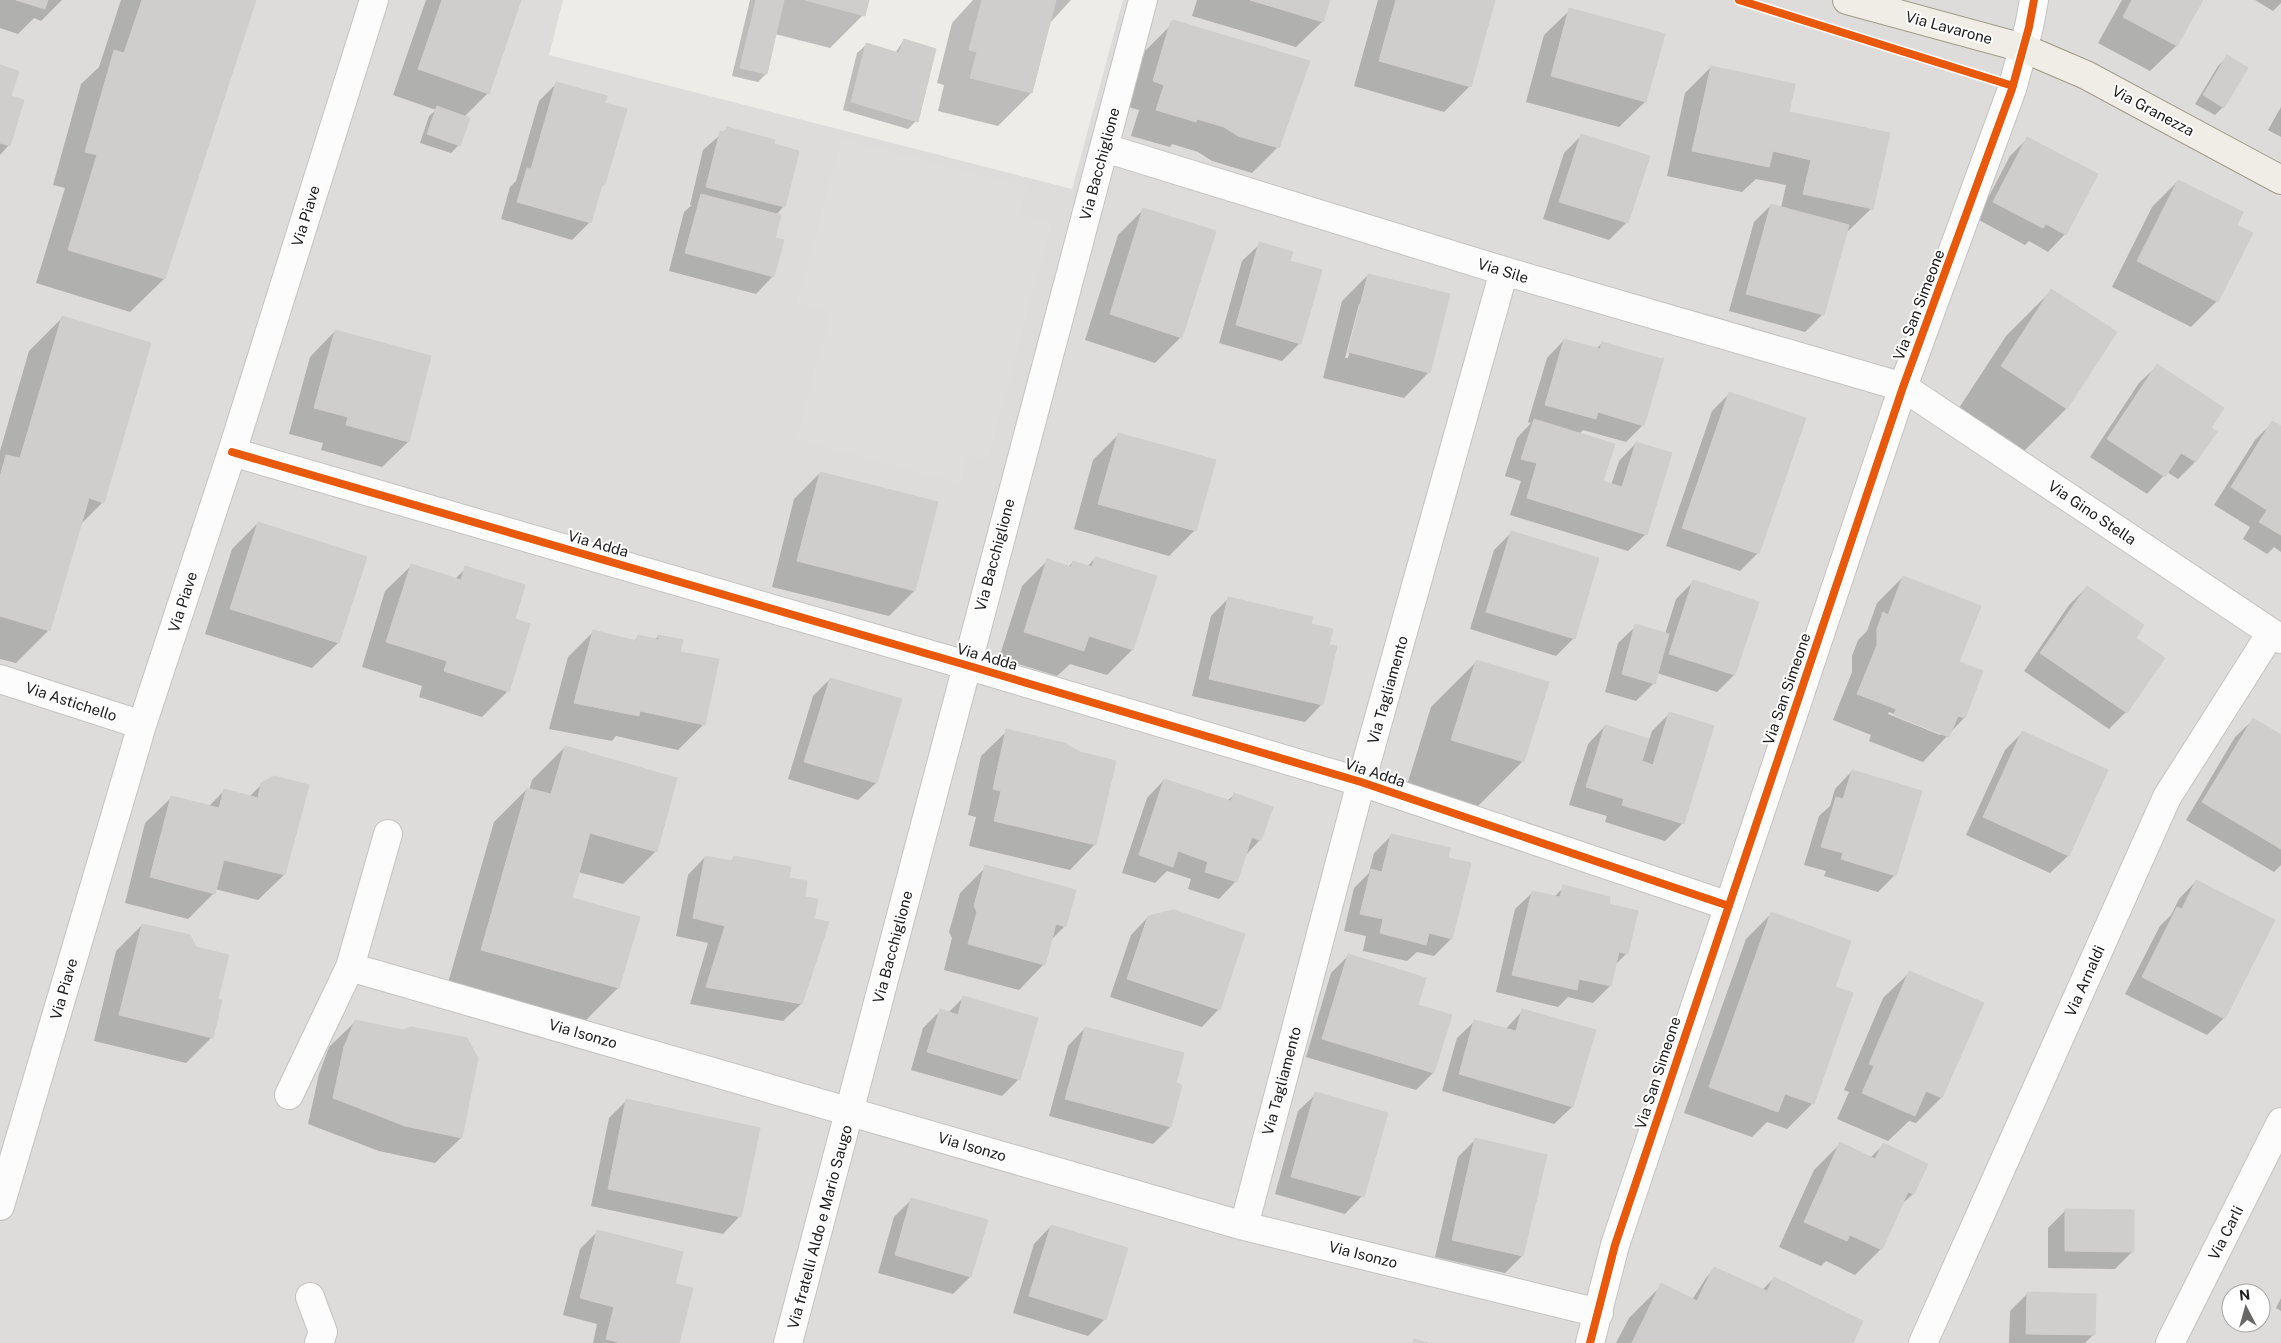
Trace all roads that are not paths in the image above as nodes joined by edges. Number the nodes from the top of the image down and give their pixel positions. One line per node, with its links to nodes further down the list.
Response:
1 (374, 0): 10 (street, Via Piave)
2 (1143, 0): 6 (street, Via Bacchiglione)
3 (1847, 0): 5 (main road, Via Lavarone)
4 (2034, 0): 5 (street, Via San Simeone)
5 (2023, 48): 7 (main road, Via Granezza); 9 (street, Via San Simeone)
6 (1105, 148): 8 (street, Via Sile); 12 (street, Via Bacchiglione)
7 (2281, 180)
8 (1504, 271): 9 (street, Via Sile); 15 (street, Via Tagliamento)
9 (1902, 387): 11 (street, Via Gino Stella); 17 (street, Via San Simeone)
10 (232, 452): 12 (street, Via Adda); 14 (street, Via Piave)
11 (2276, 636): 29 (street, Via Arnaldi)
12 (966, 665): 15 (street, Via Adda); 20 (street, Via Bacchiglione)
13 (0, 679): 14 (street, Via Astichello)
14 (142, 725): 22 (street, Via Piave)
15 (1361, 782): 17 (street, Via Adda); 23 (street, Via Tagliamento)
16 (388, 834): 18 (street)
17 (1729, 906): 25 (street, Via San Simeone)
18 (350, 967): 19 (street); 20 (street, Via Isonzo)
19 (289, 1095)
20 (851, 1111): 23 (street, Via Isonzo); 27 (street, Via fratelli Aldo e Mario Saugo)
21 (2281, 1122): 30 (street, Via Carli)
22 (0, 1206)
23 (1244, 1226): 25 (street, Via Isonzo)
24 (310, 1297): 26 (street)
25 (1599, 1313): 28 (street, Via San Simeone)
26 (320, 1343)
27 (788, 1343)
28 (1590, 1343)
29 (1922, 1343)
30 (2170, 1343)

